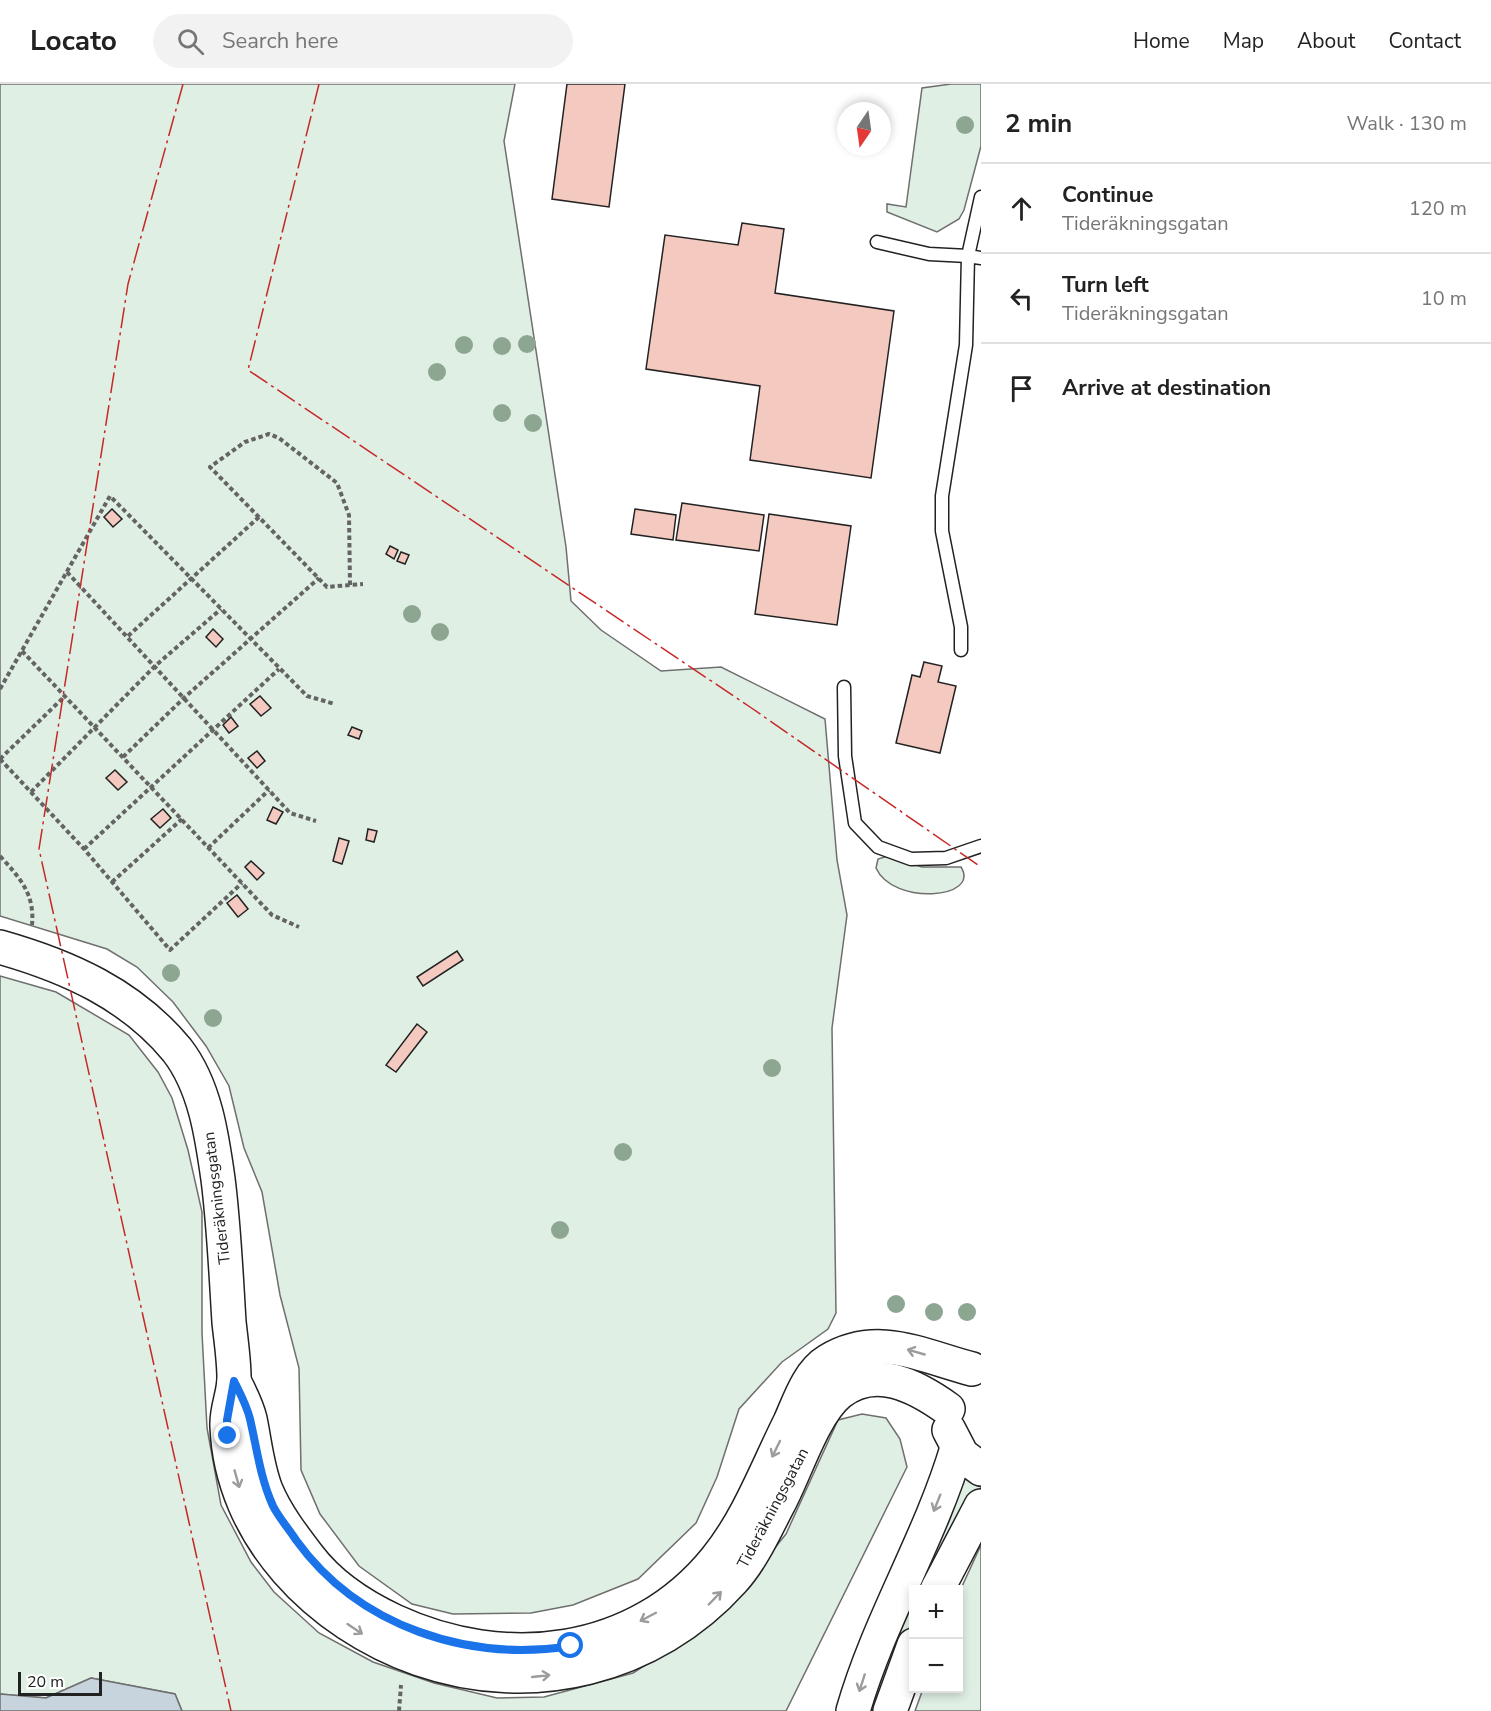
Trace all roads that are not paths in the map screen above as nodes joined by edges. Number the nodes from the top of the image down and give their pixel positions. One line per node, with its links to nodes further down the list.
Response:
1 (981, 197): 3 (lane)
2 (877, 242): 3 (lane)
3 (968, 256): 4 (lane); 5 (lane)
4 (981, 258)
5 (961, 650)
6 (844, 687): 7 (lane)
7 (981, 846)
8 (0, 947): 10 (street, Tideräkningsgatan)
9 (977, 1367): 10 (street, Tideräkningsgatan, one-way to 10); 11 (street)
10 (234, 1381): 11 (street, Tideräkningsgatan, one-way to 11)
11 (948, 1409): 12 (street)
12 (957, 1448): 13 (street); 17 (street, one-way to 17)
13 (981, 1469)
14 (981, 1506): 15 (street)
15 (940, 1585)
16 (909, 1658): 18 (street)
17 (853, 1711)
18 (890, 1711)

